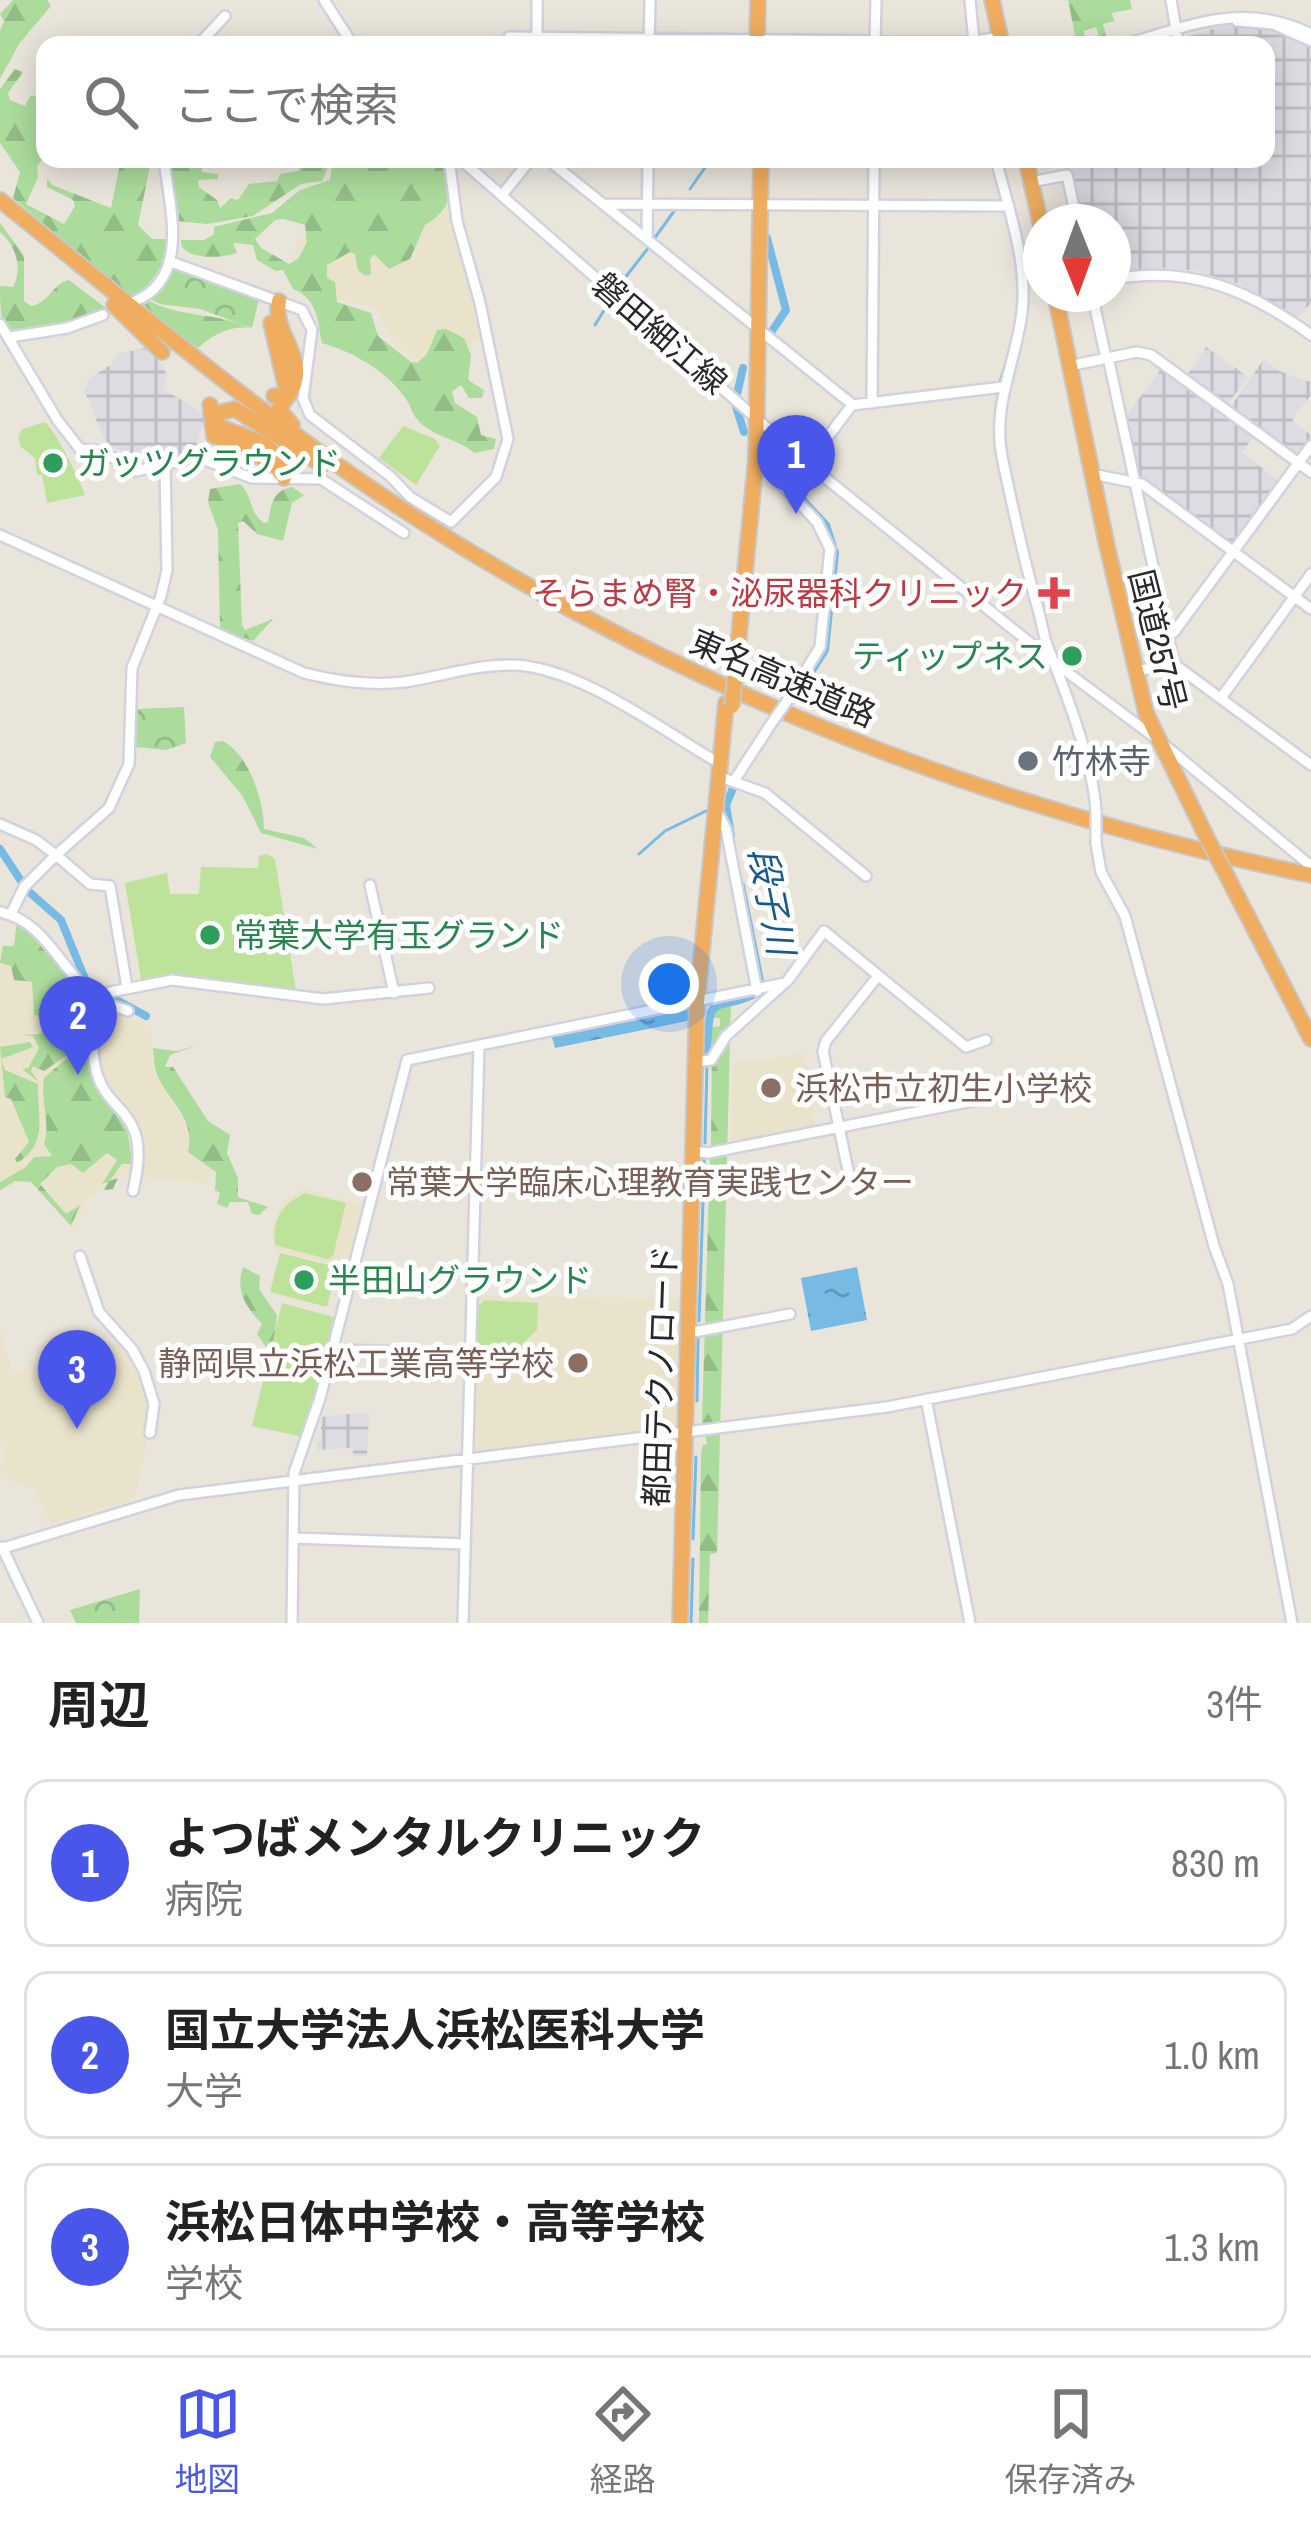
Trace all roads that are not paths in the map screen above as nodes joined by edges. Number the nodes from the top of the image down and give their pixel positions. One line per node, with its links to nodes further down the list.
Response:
1 (325, 0): 12 (street)
2 (537, 0): 13 (street)
3 (650, 0): 14 (street)
4 (761, 0): 15 (highway)
5 (876, 0): 16 (street)
6 (970, 0): 17 (street)
7 (992, 0): 18 (highway)
8 (1171, 0): 10 (street)
9 (225, 16): 11 (street)
10 (1175, 33): 19 (street); 20 (street); 21 (street)
11 (206, 36)
12 (347, 36)
13 (537, 36)
14 (649, 36)
15 (760, 36)
16 (875, 36)
17 (973, 36)
18 (1000, 36)
19 (1162, 36)
20 (1167, 36)
21 (1311, 38)
22 (165, 168): 43 (street)
23 (450, 168): 46 (street)
24 (470, 168): 33 (street, 磐田細江線)
25 (524, 168): 33 (street)
26 (558, 168): 36 (street)
27 (648, 168): 34 (street)
28 (759, 168): 37 (highway)
29 (874, 168): 40 (street)
30 (999, 168): 41 (street)
31 (1028, 168): 32 (highway)
32 (1031, 182): 38 (highway); 39 (street)
33 (502, 195): 64 (street, 磐田細江線)
34 (647, 203): 36 (street); 37 (street); 42 (street)
35 (0, 204): 45 (highway, 東名高速道路)
36 (603, 204): 42 (street)
37 (758, 204): 40 (street); 52 (highway)
38 (1036, 204)
39 (1073, 204)
40 (873, 206): 41 (street); 61 (street)
41 (1010, 206): 59 (street)
42 (647, 239): 52 (street)
43 (169, 261): 46 (street); 47 (street)
44 (1131, 278): 53 (street)
45 (98, 285): 55 (highway); 56 (highway); 71 (highway, 東名高速道路)
46 (276, 300): 60 (highway); 71 (highway)
47 (133, 302)
48 (1058, 312): 58 (highway, 国道257号)
49 (1096, 312): 57 (street)
50 (103, 315): 54 (street)
51 (0, 324): 54 (street)
52 (755, 326): 63 (street); 64 (highway)
53 (1311, 335)
54 (10, 337): 69 (street)
55 (162, 352)
56 (202, 354)
57 (1107, 357): 58 (street); 68 (street); 74 (street)
58 (1069, 366): 72 (highway, 国道257号)
59 (1003, 387): 61 (street); 83 (street)
60 (274, 396)
61 (872, 403): 63 (street)
62 (210, 405): 73 (highway)
63 (853, 405): 67 (street)
64 (754, 416): 66 (highway, 都田テクノロード); 67 (street, 磐田細江線); 86 (highway, 都田テクノロード)
65 (1311, 446): 68 (street)
66 (756, 458): 86 (highway, 都田テクノロード); 91 (street, bridge)
67 (808, 463): 83 (street, 磐田細江線)
68 (1298, 463): 70 (street); 77 (street)
69 (165, 465): 73 (street); 80 (street)
70 (1311, 472)
71 (344, 474): 73 (highway); 95 (highway, 東名高速道路)
72 (1092, 474): 74 (street); 85 (highway, 国道257号)
73 (282, 478): 75 (street)
74 (1134, 480): 77 (street); 84 (street)
75 (404, 533)
76 (0, 538): 80 (street)
77 (1234, 550): 79 (street); 82 (street)
78 (1311, 574): 79 (street)
79 (1295, 596): 81 (street); 87 (street)
80 (156, 609): 88 (street); 91 (street); 94 (street)
81 (1311, 609)
82 (1174, 632)
83 (1055, 663): 89 (street, 磐田細江線); 122 (street, bridge)
84 (1174, 664): 85 (street); 87 (street)
85 (1136, 671): 89 (highway, 国道257号)
86 (732, 676): 91 (highway, 都田テクノロード, bridge)
87 (1221, 698): 90 (street)
88 (641, 724)
89 (1156, 738): 95 (street, 磐田細江線); 109 (highway, 国道257号, bridge)
90 (1311, 764)
91 (728, 776): 92 (highway, 都田テクノロード); 96 (street); 106 (highway, 都田テクノロード)
92 (719, 815): 103 (street); 106 (highway, 都田テクノロード)
93 (0, 824): 94 (street)
94 (56, 855): 98 (street); 101 (street)
95 (1310, 872)
96 (866, 876)
97 (370, 885): 104 (street)
98 (5, 913): 105 (street)
99 (878, 976): 100 (street); 110 (street); 114 (street)
100 (785, 983): 103 (street); 108 (street)
101 (127, 987): 104 (street); 105 (street)
102 (429, 988): 104 (street)
103 (759, 991): 106 (street); 108 (street)
104 (394, 993)
105 (107, 996): 107 (street); 117 (street)
106 (700, 1002): 111 (street); 112 (highway, 都田テクノロード); 115 (highway, 都田テクノロード)
107 (128, 1011)
108 (753, 1012): 112 (street)
109 (1311, 1039)
110 (986, 1040)
111 (479, 1046): 123 (street); 124 (street)
112 (705, 1061): 115 (highway, 都田テクノロード)
113 (998, 1096): 114 (street)
114 (839, 1126): 115 (street); 116 (street)
115 (696, 1151): 121 (highway, 都田テクノロード); 126 (highway, 都田テクノロード)
116 (849, 1175)
117 (133, 1191)
118 (80, 1256): 127 (street)
119 (790, 1314): 121 (street)
120 (1311, 1316): 122 (street)
121 (694, 1332): 126 (highway, 都田テクノロード)
122 (1239, 1339): 125 (street); 138 (street)
123 (332, 1350): 124 (street); 129 (street)
124 (471, 1353): 128 (street)
125 (926, 1400): 126 (street); 137 (street)
126 (688, 1432): 128 (street); 136 (highway, 都田テクノロード)
127 (150, 1433)
128 (467, 1458): 129 (street); 131 (street)
129 (293, 1479): 130 (street); 132 (street)
130 (293, 1538): 131 (street); 134 (street)
131 (465, 1544): 135 (street)
132 (1, 1547): 133 (street)
133 (38, 1623)
134 (292, 1623)
135 (463, 1623)
136 (683, 1623)
137 (970, 1623)
138 (1292, 1623)

